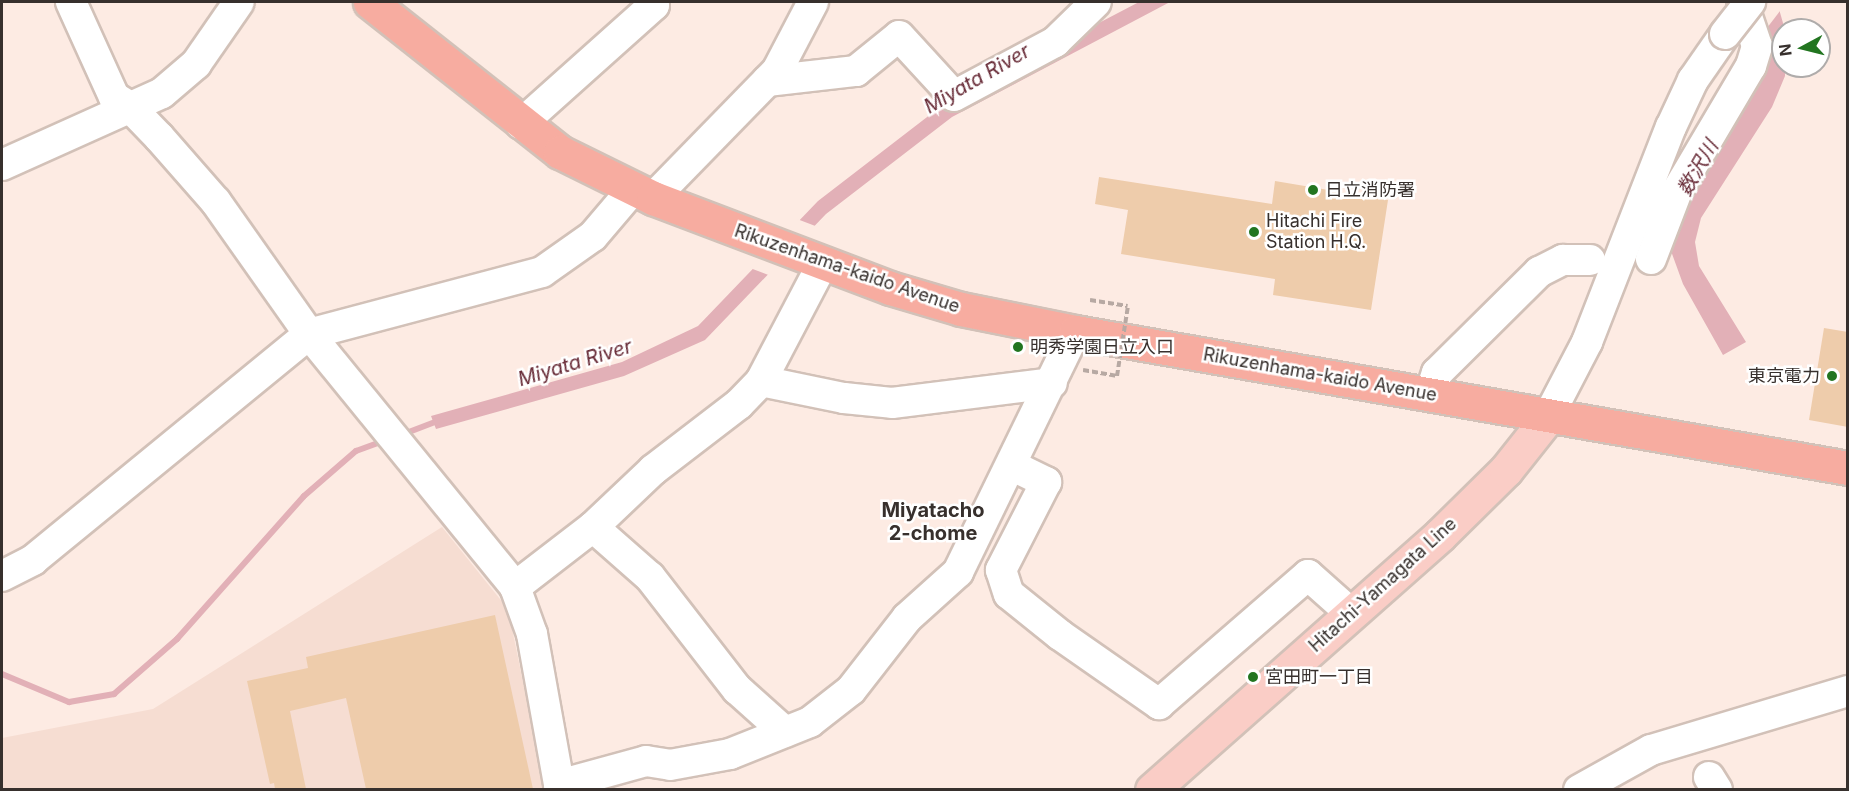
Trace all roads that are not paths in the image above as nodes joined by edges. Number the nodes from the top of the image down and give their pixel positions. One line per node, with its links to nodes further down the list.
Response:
1 (72, 2): 10 (street)
2 (239, 2): 10 (street)
3 (370, 2): 11 (highway, Rikuzenhama-kaido Avenue)
4 (650, 2): 11 (street)
5 (813, 2): 9 (street)
6 (1096, 2): 9 (street)
7 (1742, 2): 14 (street)
8 (1750, 2): 22 (street, bridge)
9 (767, 81): 13 (street)
10 (130, 107): 12 (street); 18 (street)
11 (521, 124): 13 (highway, Rikuzenhama-kaido Avenue)
12 (2, 165)
13 (643, 194): 16 (highway, Rikuzenhama-kaido Avenue); 18 (street)
14 (1651, 258)
15 (1590, 260): 21 (street)
16 (816, 261): 17 (highway, Rikuzenhama-kaido Avenue); 19 (street)
17 (1075, 332): 20 (street); 21 (highway, Rikuzenhama-kaido Avenue)
18 (309, 334): 26 (street); 27 (street)
19 (761, 381): 20 (street); 25 (street)
20 (1052, 383): 23 (street)
21 (1430, 394): 22 (highway, Rikuzenhama-kaido Avenue)
22 (1548, 417): 24 (highway, Rikuzenhama-kaido Avenue); 28 (main road, Hitachi-Yamagata Line)
23 (1013, 466): 28 (street); 30 (street)
24 (1848, 468)
25 (593, 527): 27 (street); 30 (street)
26 (2, 576)
27 (515, 587): 31 (street)
28 (1352, 614): 32 (main road, Hitachi-Yamagata Line)
29 (1848, 691): 33 (street)
30 (785, 732): 31 (street)
31 (559, 787)
32 (1152, 789)
33 (1579, 789)

